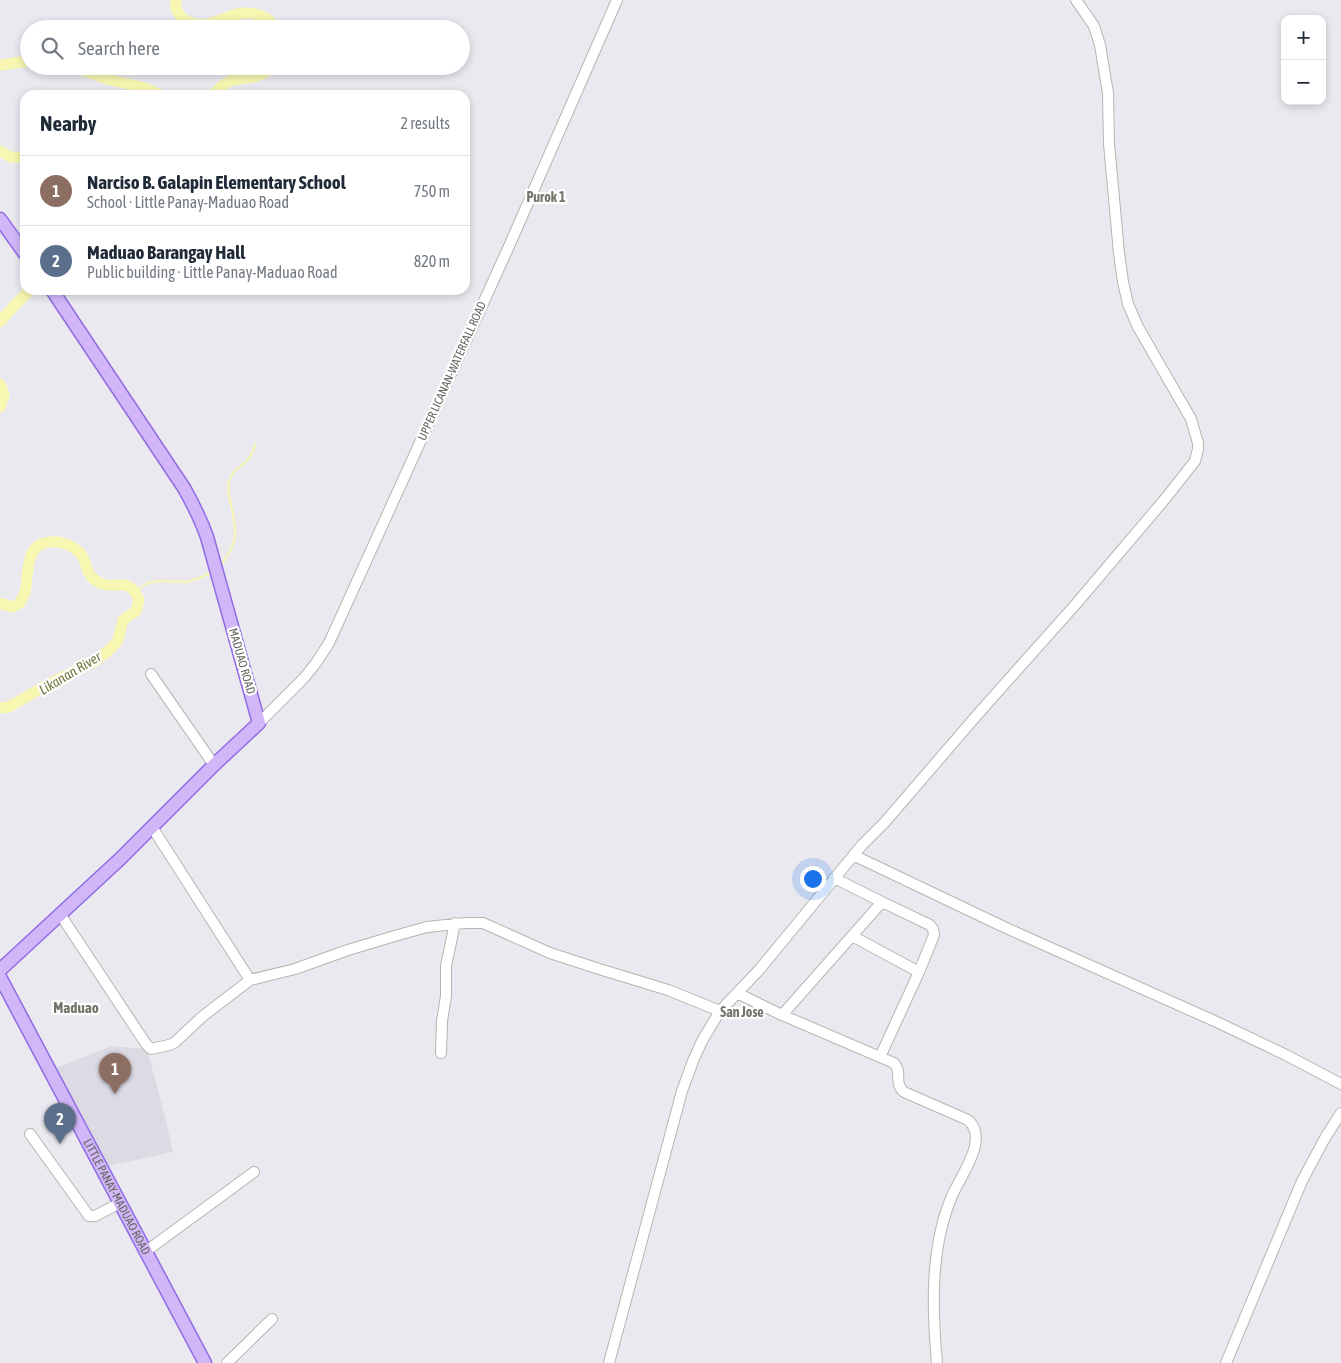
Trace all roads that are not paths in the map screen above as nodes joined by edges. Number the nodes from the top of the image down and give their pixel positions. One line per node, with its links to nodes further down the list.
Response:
1 (617, 0): 7 (street, UPPER LICANAN-WATERFALL ROAD)
2 (1076, 0): 10 (street)
3 (0, 219): 4 (main road)
4 (20, 247)
5 (55, 295): 7 (main road, MADUAO ROAD)
6 (151, 674): 8 (street)
7 (259, 723): 8 (main road)
8 (214, 765): 9 (main road)
9 (152, 827): 13 (main road); 19 (street)
10 (855, 856): 11 (street); 25 (street)
11 (834, 878): 12 (street); 20 (street)
12 (882, 902): 15 (street); 17 (street)
13 (60, 914): 16 (main road); 19 (street)
14 (456, 923): 19 (street); 21 (street); 23 (street)
15 (852, 936): 17 (street); 22 (street)
16 (0, 970)
17 (919, 972): 24 (street)
18 (0, 977): 29 (main road, LITTLE PANAY-MADUAO ROAD)
19 (250, 980)
20 (737, 994): 21 (street); 22 (street)
21 (720, 1012): 34 (street)
22 (782, 1015): 24 (street)
23 (441, 1054)
24 (880, 1057): 35 (street)
25 (1341, 1084)
26 (1341, 1113): 36 (street)
27 (30, 1134): 29 (street)
28 (254, 1172): 30 (street)
29 (120, 1203): 30 (main road, LITTLE PANAY-MADUAO ROAD)
30 (146, 1252): 32 (main road, LITTLE PANAY-MADUAO ROAD)
31 (272, 1319): 33 (street)
32 (204, 1363)
33 (227, 1363)
34 (609, 1363)
35 (937, 1363)
36 (1226, 1363)

